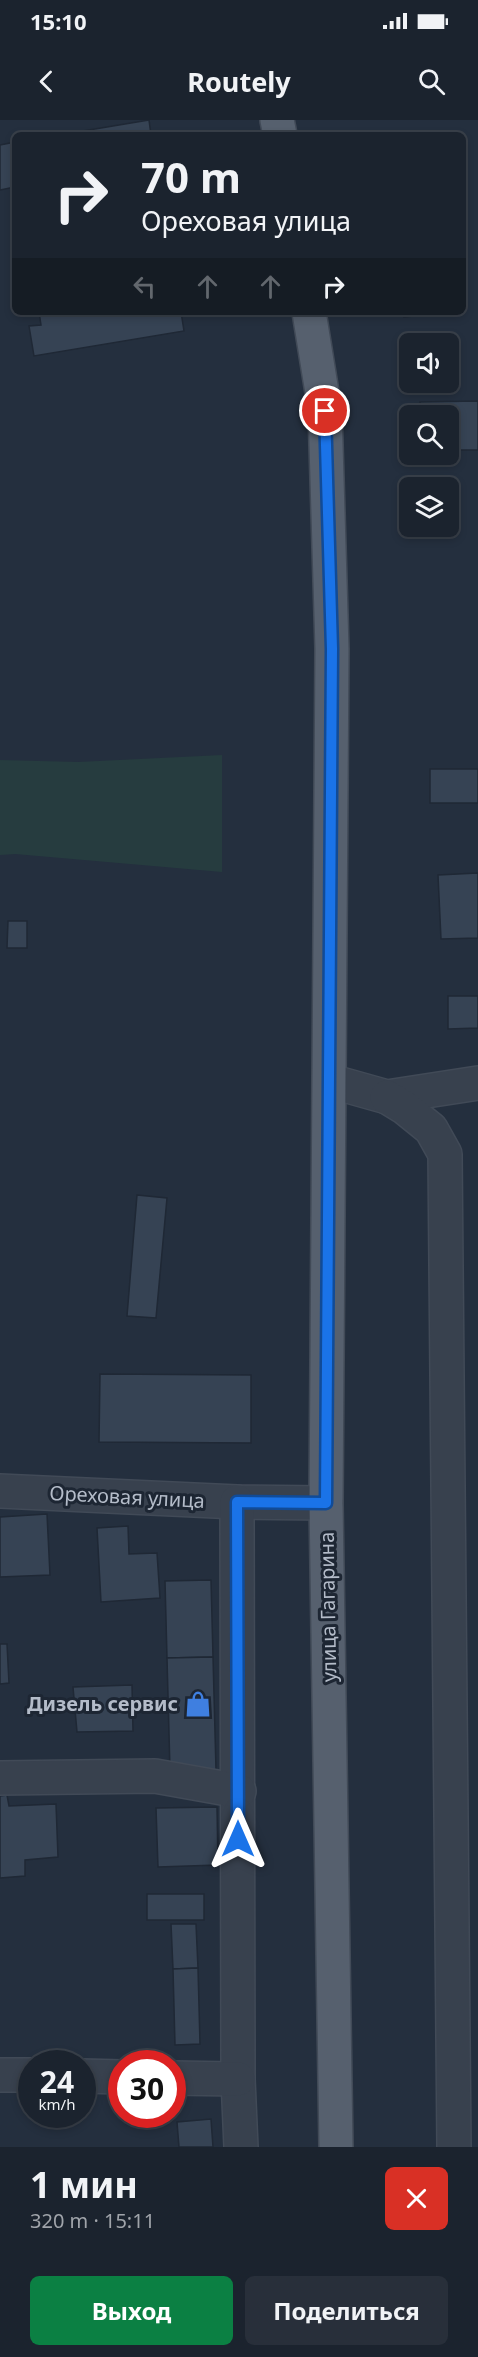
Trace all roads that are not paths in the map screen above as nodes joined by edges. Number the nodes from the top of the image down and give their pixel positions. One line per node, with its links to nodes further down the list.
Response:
1 (309, 315): 2 (main road, улица Гагарина)
2 (330, 1082): 4 (street); 7 (main road, улица Гагарина)
3 (478, 1083): 4 (street)
4 (387, 1097): 16 (street)
5 (0, 1491): 6 (street, Ореховая улица)
6 (237, 1502): 7 (street, Ореховая улица); 9 (street)
7 (326, 1503): 15 (main road, улица Гагарина)
8 (0, 1778): 9 (street)
9 (239, 1791): 13 (street)
10 (0, 2075): 11 (street)
11 (18, 2075)
12 (186, 2078): 13 (street)
13 (238, 2079): 14 (street)
14 (241, 2147)
15 (336, 2147)
16 (454, 2147)

